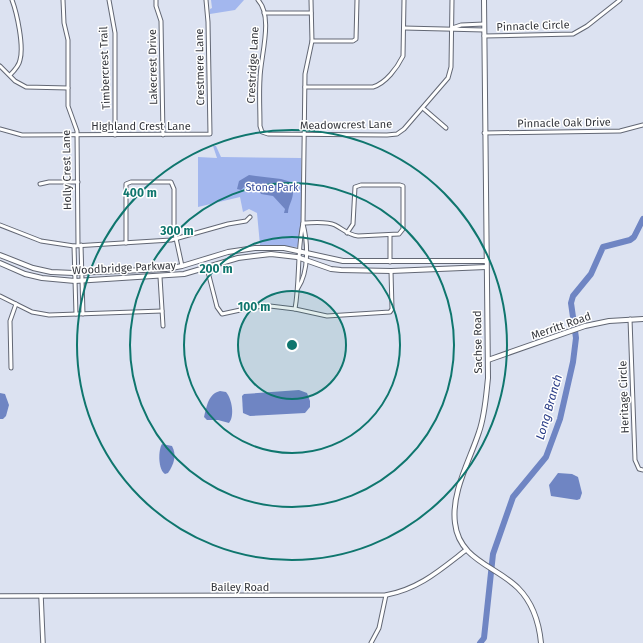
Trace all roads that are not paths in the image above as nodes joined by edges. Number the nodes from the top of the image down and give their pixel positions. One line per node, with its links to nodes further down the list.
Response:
1 (12, 0): 22 (street)
2 (62, 0): 24 (street, Holly Crest Lane)
3 (109, 0): 34 (street, Timbercrest Trail)
4 (156, 0): 35 (street, Lakecrest Drive)
5 (206, 0): 31 (street, Crestmere Lane)
6 (258, 0): 14 (street, Crestridge Lane)
7 (311, 0): 13 (street)
8 (357, 0): 20 (street)
9 (404, 0): 16 (street)
10 (452, 0): 17 (street, Meadowcrest Lane)
11 (484, 0): 15 (main road, Sachse Road)
12 (620, 0): 19 (street, Pinnacle Circle)
13 (311, 12): 14 (street); 20 (street)
14 (264, 13): 29 (street, Crestridge Lane)
15 (484, 24): 17 (street); 18 (main road, Sachse Road)
16 (404, 28): 17 (street); 23 (street)
17 (452, 28): 18 (street); 25 (street, Meadowcrest Lane)
18 (484, 30): 19 (main road, Sachse Road)
19 (484, 36): 30 (main road, Sachse Road)
20 (312, 41): 23 (street)
21 (0, 66): 22 (street)
22 (10, 75): 24 (street)
23 (305, 87): 32 (street)
24 (68, 88): 33 (street, Holly Crest Lane)
25 (424, 109): 27 (street); 32 (street, Meadowcrest Lane)
26 (643, 125): 30 (street, Pinnacle Oak Drive)
27 (446, 128)
28 (0, 129): 33 (street, Highland Crest Lane)
29 (262, 132): 32 (street, Meadowcrest Lane)
30 (484, 133): 51 (main road, Sachse Road)
31 (210, 134): 35 (street, Highland Crest Lane)
32 (303, 134): 39 (street)
33 (78, 135): 34 (street, Highland Crest Lane); 36 (street, Holly Crest Lane)
34 (115, 135): 35 (street, Highland Crest Lane)
35 (163, 135)
36 (78, 182): 37 (street); 45 (street, Holly Crest Lane)
37 (40, 184)
38 (250, 217): 43 (street)
39 (303, 223): 41 (street); 46 (street); 47 (street)
40 (0, 225): 45 (street)
41 (347, 233): 42 (street); 42 (street)
42 (390, 236): 52 (street)
43 (177, 239): 44 (street); 44 (street); 54 (street)
44 (126, 243): 45 (street)
45 (78, 245): 58 (street, Holly Crest Lane); 59 (street, Holly Crest Lane)
46 (300, 251): 47 (main road, Woodbridge Parkway); 49 (street); 54 (main road, Woodbridge Parkway)
47 (306, 253): 50 (street); 52 (main road, Woodbridge Parkway)
48 (0, 255): 58 (main road, Woodbridge Parkway)
49 (299, 258): 50 (main road, Woodbridge Parkway); 56 (main road, Woodbridge Parkway); 63 (street)
50 (306, 260): 57 (main road, Woodbridge Parkway); 63 (street)
51 (486, 261): 52 (main road, Woodbridge Parkway); 55 (main road, Sachse Road)
52 (390, 262)
53 (0, 263): 62 (main road, Woodbridge Parkway)
54 (182, 266): 59 (main road, Woodbridge Parkway)
55 (486, 267): 57 (main road, Woodbridge Parkway); 73 (main road, Sachse Road)
56 (207, 268): 60 (main road, Woodbridge Parkway); 66 (street)
57 (391, 271): 66 (street)
58 (74, 273): 59 (main road, Woodbridge Parkway); 62 (street, Holly Crest Lane)
59 (81, 273): 61 (street, Holly Crest Lane)
60 (160, 277): 61 (main road, Woodbridge Parkway); 67 (street)
61 (81, 280): 62 (main road, Woodbridge Parkway); 69 (street, Holly Crest Lane)
62 (75, 281): 68 (street, Holly Crest Lane)
63 (298, 288): 66 (street)
64 (0, 296): 65 (street)
65 (16, 304): 68 (street); 74 (street)
66 (295, 308)
67 (162, 311): 69 (street); 72 (street)
68 (76, 314): 69 (street)
69 (83, 314)
70 (630, 319): 71 (main road, Merritt Road); 73 (main road, Merritt Road); 75 (street, Heritage Circle)
71 (643, 319)
72 (163, 326)
73 (488, 360): 76 (main road, Sachse Road)
74 (11, 368)
75 (643, 470)
76 (466, 550): 77 (street, Bailey Road); 82 (main road, Sachse Road)
77 (386, 595): 79 (street, Bailey Road); 81 (street)
78 (0, 596): 79 (street, Bailey Road)
79 (41, 596): 80 (street)
80 (43, 643)
81 (371, 643)
82 (541, 643)

